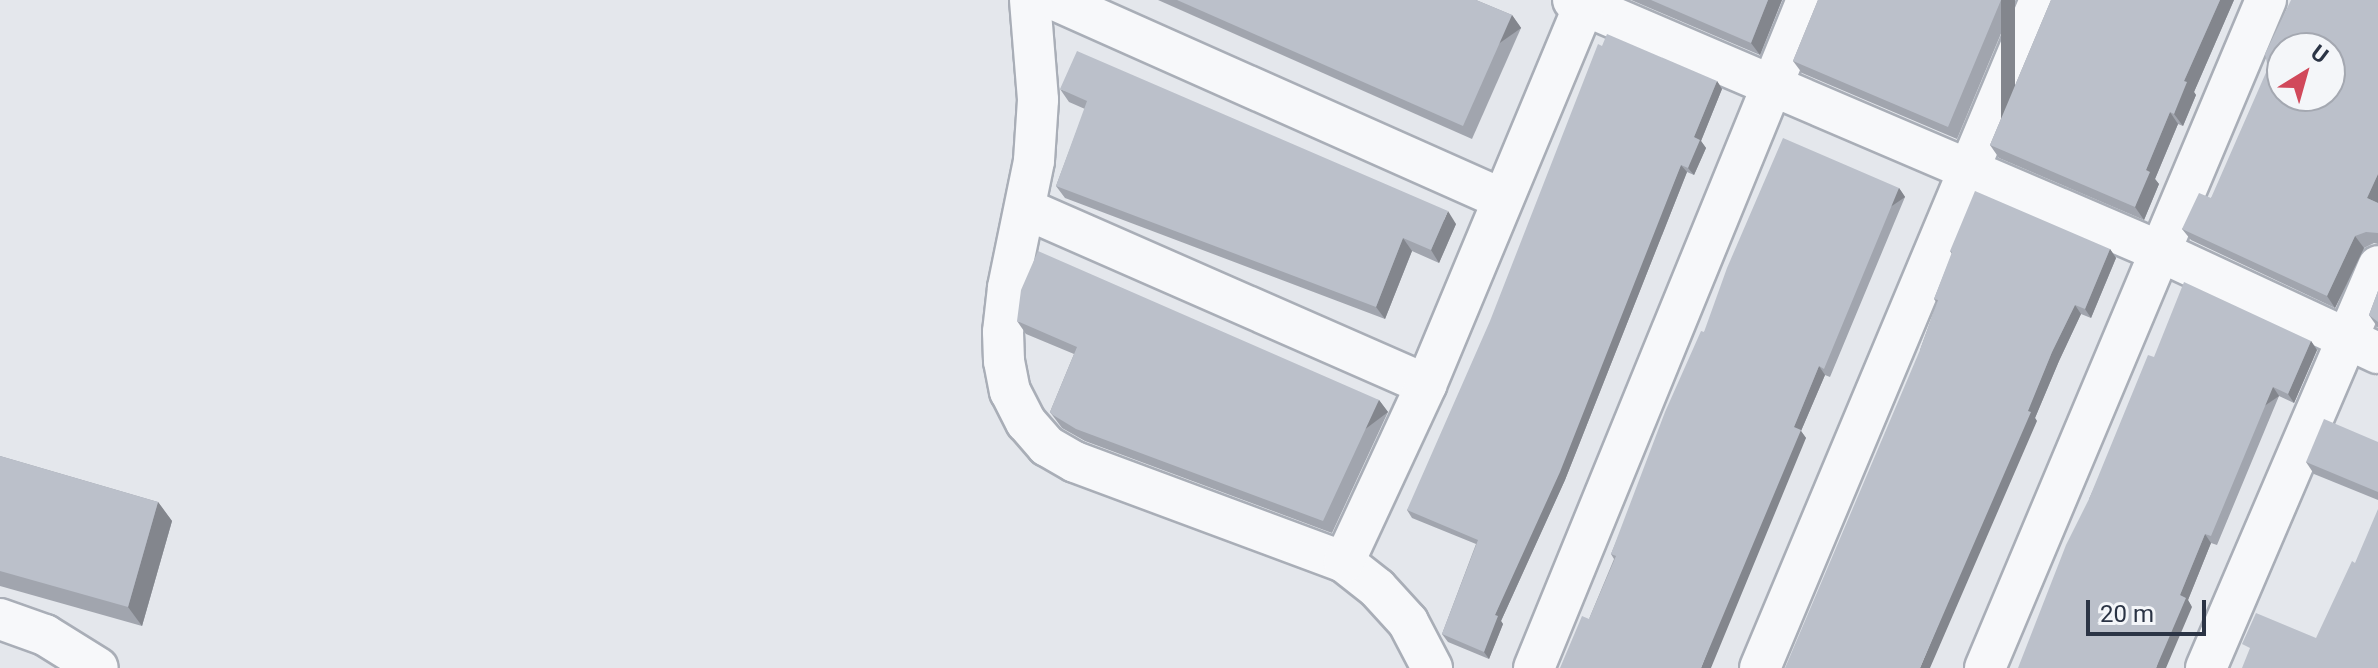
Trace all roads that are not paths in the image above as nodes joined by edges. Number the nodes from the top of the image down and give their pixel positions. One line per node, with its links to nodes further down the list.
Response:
1 (1030, 0): 10 (street)
2 (1055, 0): 9 (street)
3 (1807, 0): 7 (street)
4 (2040, 0): 8 (street)
5 (2266, 0): 11 (street)
6 (1581, 2): 7 (street); 9 (street)
7 (1771, 85): 8 (street); 19 (street)
8 (1968, 171): 11 (street); 20 (street)
9 (1503, 199): 14 (street)
10 (1026, 209): 14 (street); 15 (street)
11 (2161, 252): 13 (street); 21 (street)
12 (2378, 266): 13 (street)
13 (2363, 347): 22 (street)
14 (1426, 385): 15 (street)
15 (1344, 562): 18 (street)
16 (0, 619): 17 (street)
17 (98, 668)
18 (1432, 668)
19 (1534, 668)
20 (1760, 668)
21 (1985, 668)
22 (2206, 668)

